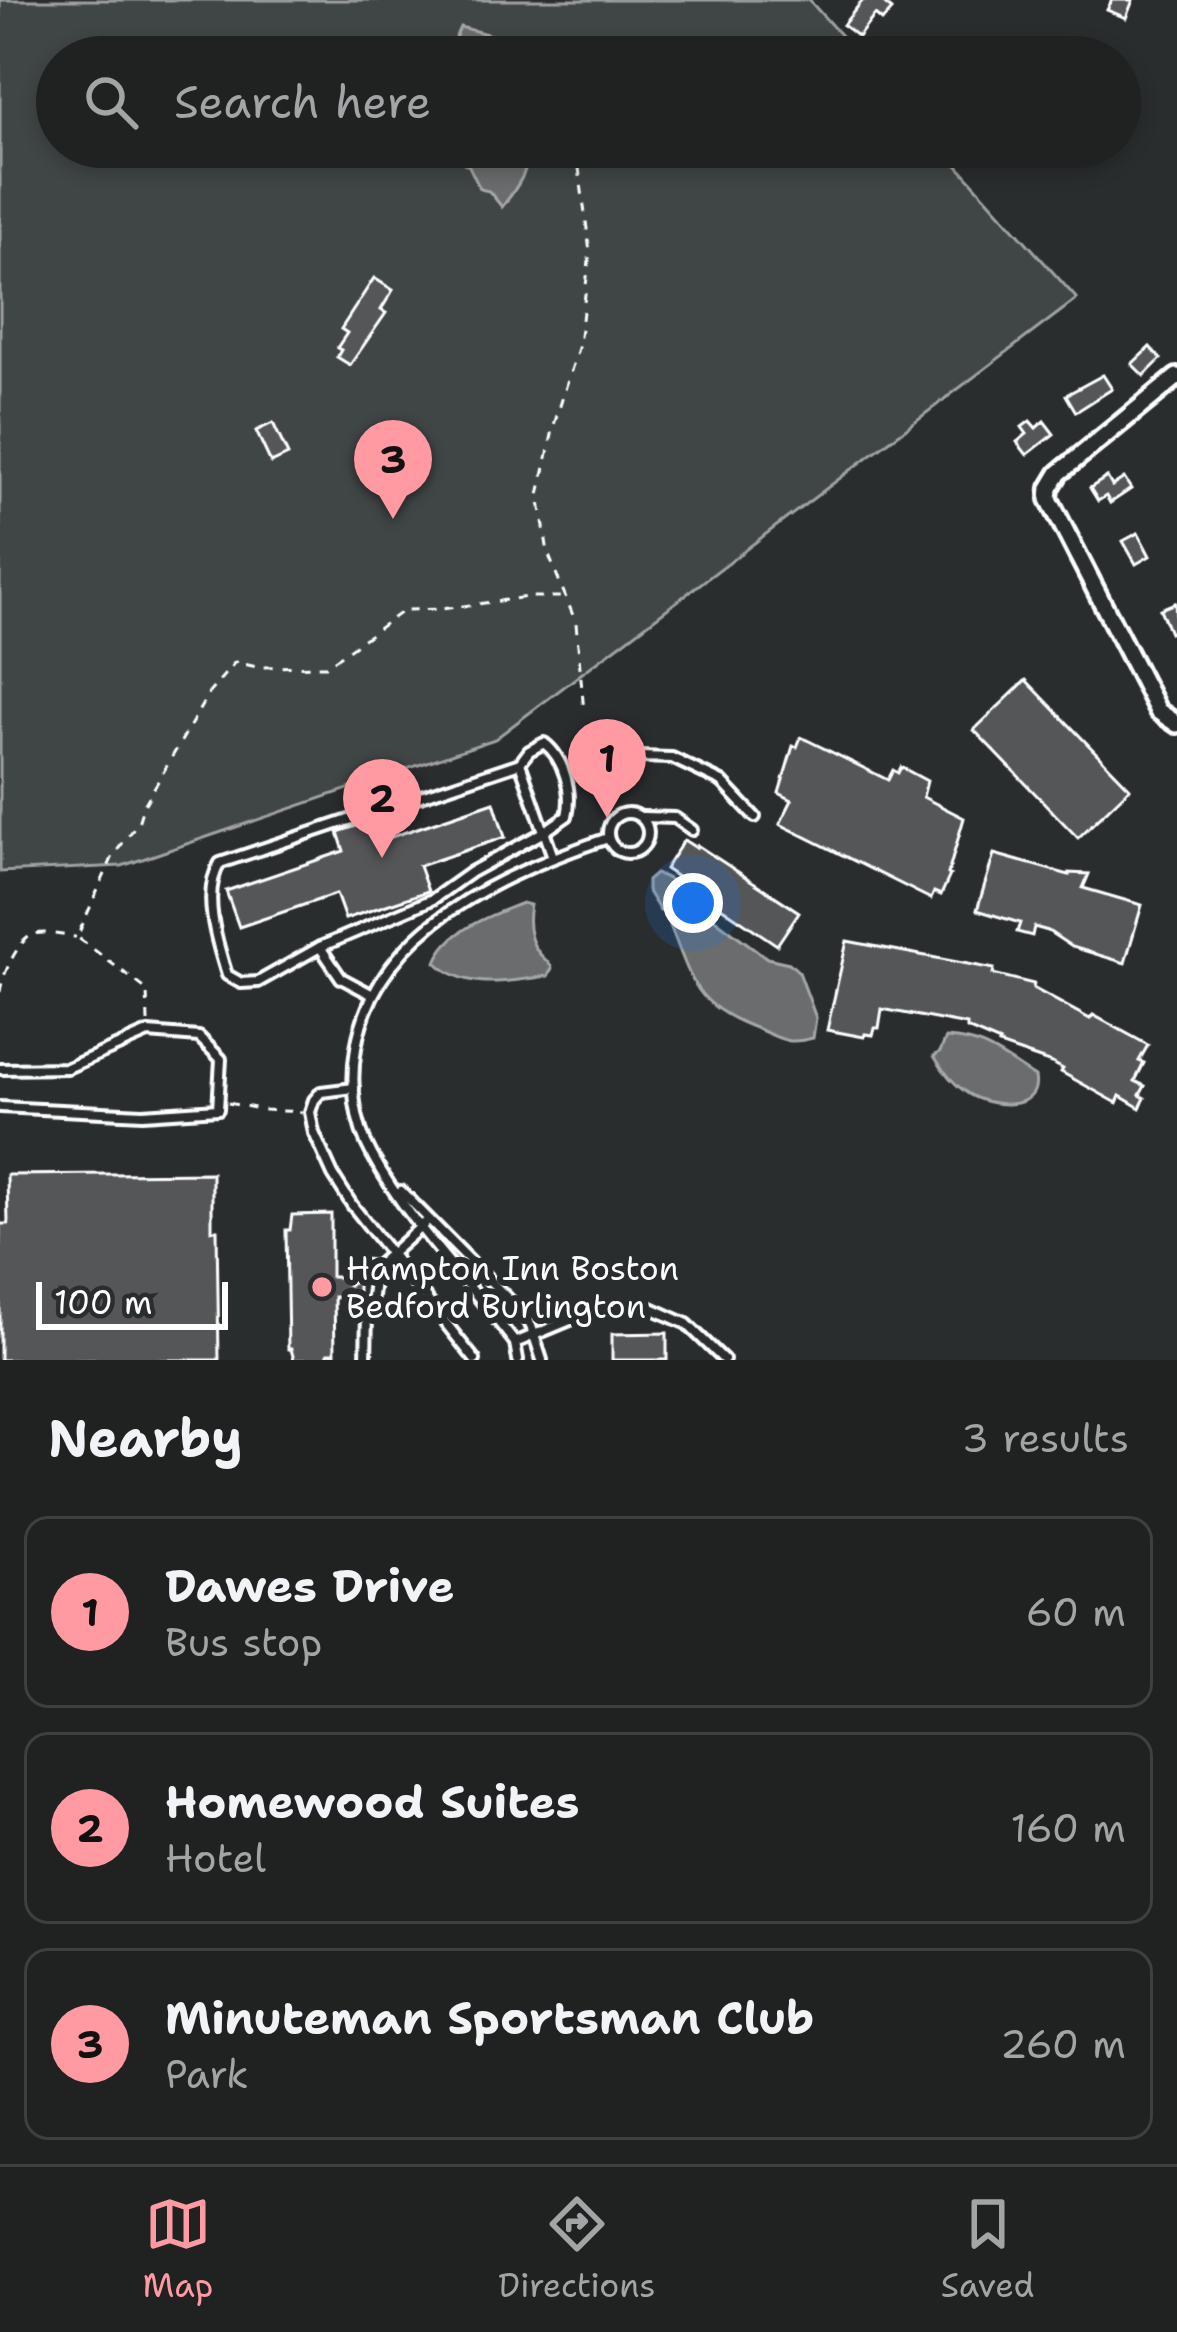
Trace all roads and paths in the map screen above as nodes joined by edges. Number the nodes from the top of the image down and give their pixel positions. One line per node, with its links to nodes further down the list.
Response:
1 (580, 168): 3 (path)
2 (1177, 377): 5 (street)
3 (566, 597): 4 (path); 14 (path)
4 (584, 712)
5 (1177, 724)
6 (520, 763): 11 (lane); 11 (lane); 15 (lane)
7 (602, 764): 9 (lane)
8 (640, 817): 10 (lane); 12 (lane); 12 (lane)
9 (755, 818)
10 (692, 830)
11 (544, 832): 13 (lane); 15 (lane)
12 (608, 838): 13 (lane)
13 (553, 857): 18 (lane)
14 (77, 937): 16 (path); 19 (path)
15 (320, 947): 18 (lane)
16 (1, 973): 17 (path)
17 (0, 992)
18 (373, 994): 21 (lane)
19 (148, 1033): 20 (lane); 22 (lane)
20 (0, 1069)
21 (354, 1088): 24 (lane); 25 (lane)
22 (220, 1101): 23 (lane); 24 (path)
23 (0, 1107)
24 (310, 1112): 26 (lane)
25 (425, 1223): 26 (lane); 31 (lane); 32 (lane)
26 (392, 1251): 27 (lane); 34 (lane)
27 (376, 1267): 28 (lane); 30 (lane)
28 (350, 1277)
29 (349, 1297): 30 (lane)
30 (367, 1312): 33 (lane)
31 (536, 1336): 32 (lane); 36 (lane); 37 (lane)
32 (515, 1343): 35 (lane)
33 (366, 1360)
34 (476, 1360)
35 (518, 1360)
36 (542, 1360)
37 (724, 1360)

